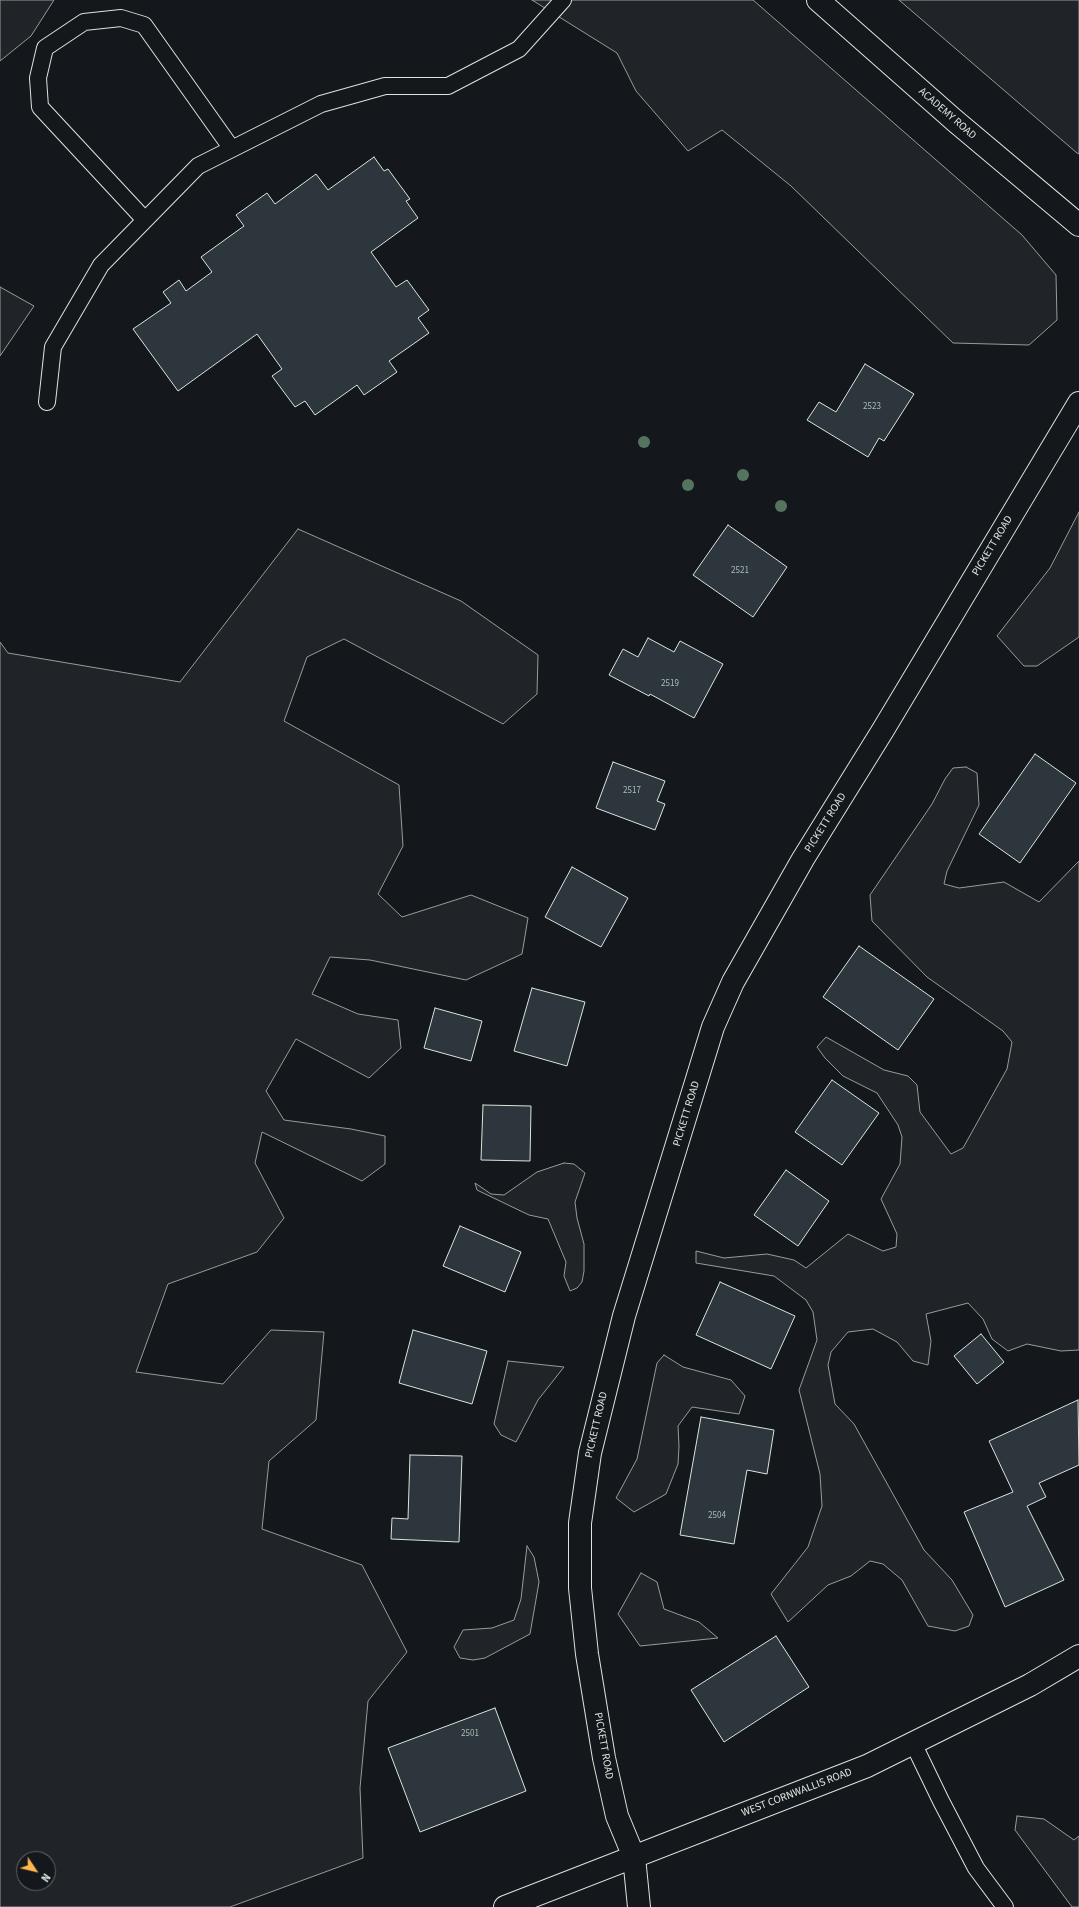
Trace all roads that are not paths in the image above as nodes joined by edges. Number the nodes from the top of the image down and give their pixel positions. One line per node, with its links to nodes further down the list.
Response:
1 (563, 0): 3 (lane)
2 (818, 0): 5 (street, ACADEMY ROAD)
3 (232, 149): 4 (lane); 4 (lane)
4 (146, 220): 6 (lane)
5 (1079, 225)
6 (47, 402)
7 (1079, 403): 10 (street, PICKETT ROAD)
8 (1079, 1656): 9 (street, WEST CORNWALLIS ROAD)
9 (913, 1743): 10 (street, WEST CORNWALLIS ROAD); 13 (lane)
10 (634, 1857): 11 (street, WEST CORNWALLIS ROAD); 12 (street, PICKETT ROAD)
11 (505, 1907)
12 (639, 1907)
13 (1005, 1907)

